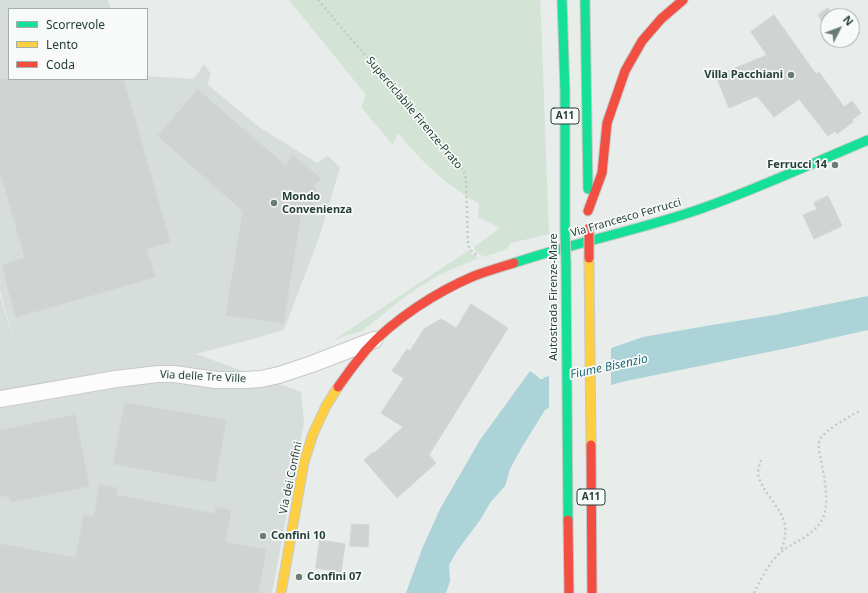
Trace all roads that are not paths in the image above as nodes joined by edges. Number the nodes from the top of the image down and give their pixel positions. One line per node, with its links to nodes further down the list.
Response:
1 (562, 0): 9 (main road, Autostrada Firenze-Mare / A11, bridge)
2 (585, 0): 5 (main road, A11)
3 (683, 0): 5 (main road)
4 (867, 139): 6 (main road, Via Francesco Ferrucci)
5 (588, 211): 10 (main road, A11, bridge)
6 (377, 339): 7 (street, Via delle Tre Ville); 8 (main road, Via dei Confini)
7 (0, 398)
8 (281, 593)
9 (569, 593)
10 (592, 593)

